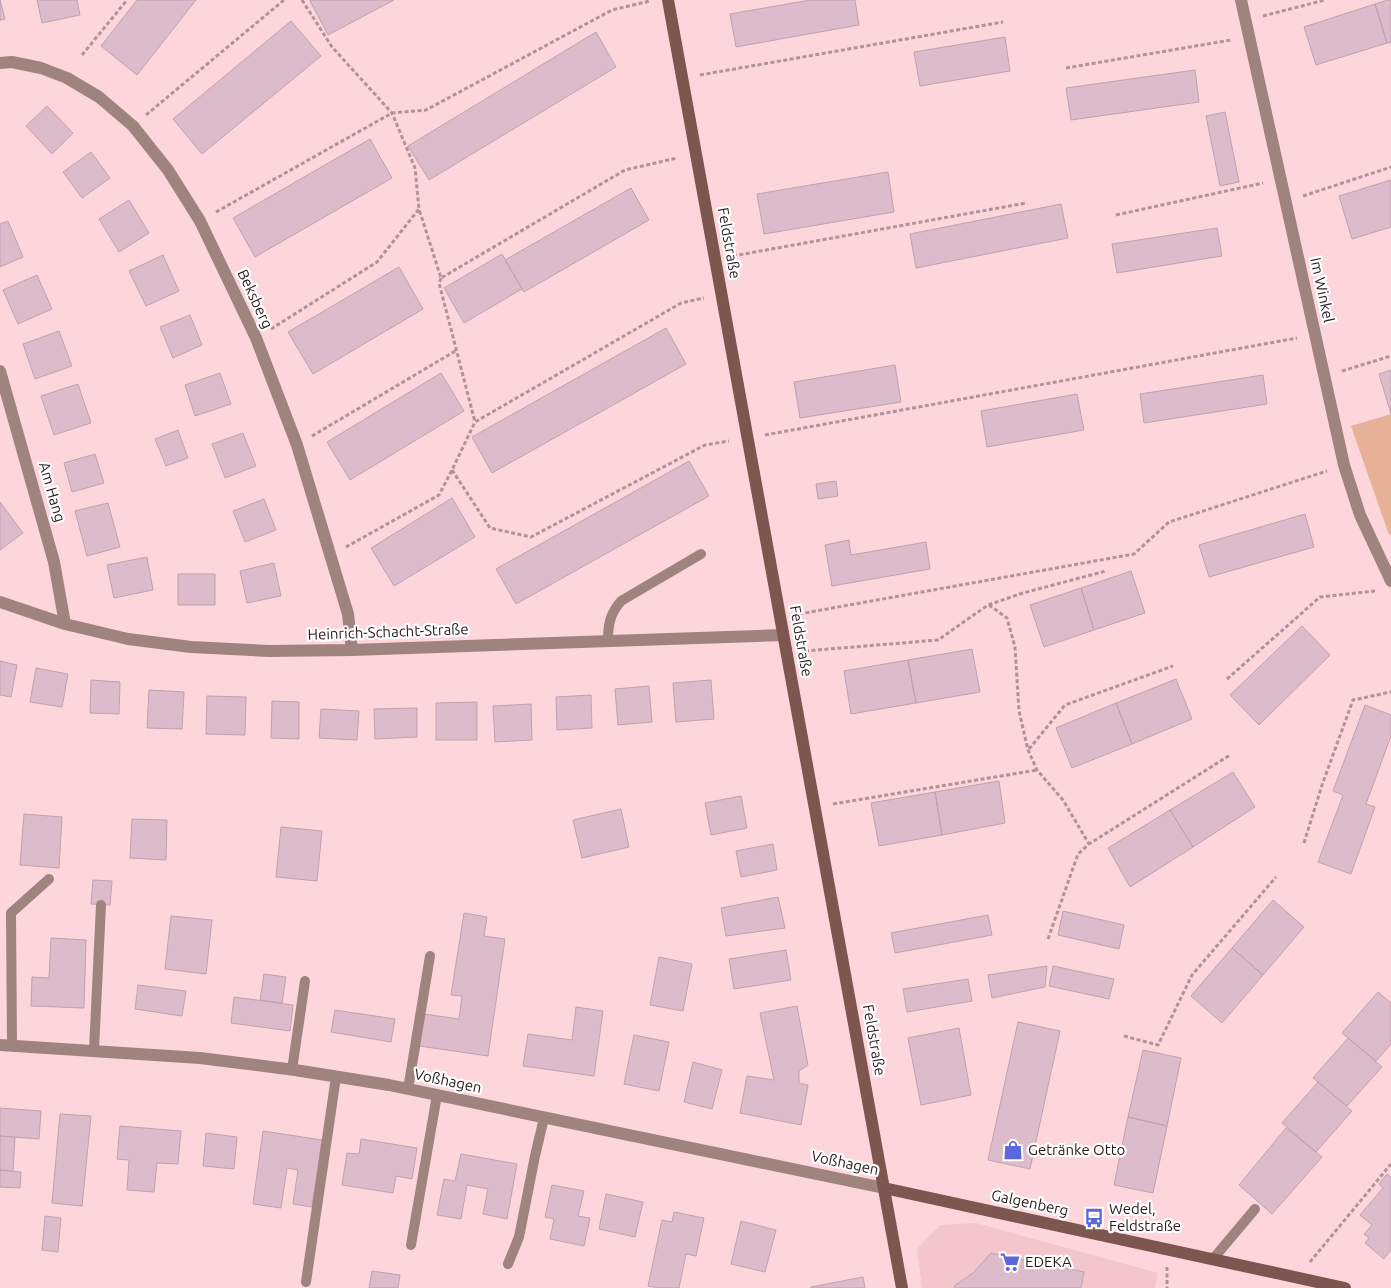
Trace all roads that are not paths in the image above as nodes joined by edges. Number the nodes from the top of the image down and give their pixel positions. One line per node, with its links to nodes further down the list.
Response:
1 (668, 0): 9 (street, Feldstraße)
2 (1241, 0): 6 (street, Im Winkel)
3 (0, 63): 11 (street, Beksberg)
4 (0, 370): 8 (street, Am Hang)
5 (701, 554): 10 (lane)
6 (1387, 586)
7 (0, 602): 8 (street, Heinrich-Schacht-Straße)
8 (65, 624): 11 (street, Heinrich-Schacht-Straße)
9 (784, 635): 10 (street, Heinrich-Schacht-Straße); 23 (street, Feldstraße)
10 (608, 641): 11 (street, Heinrich-Schacht-Straße)
11 (352, 650)
12 (49, 880): 16 (lane)
13 (101, 905): 17 (lane)
14 (430, 956): 20 (lane)
15 (305, 981): 18 (lane)
16 (6, 1045): 17 (street, Voßhagen)
17 (94, 1050): 18 (street, Voßhagen)
18 (292, 1070): 19 (street, Voßhagen)
19 (336, 1076): 20 (street, Voßhagen); 28 (lane)
20 (408, 1089): 21 (street, Voßhagen)
21 (437, 1095): 22 (street, Voßhagen); 25 (lane)
22 (544, 1118): 23 (street, Voßhagen); 27 (lane)
23 (884, 1188): 26 (street, Galgenberg); 29 (street, Feldstraße)
24 (1254, 1208): 26 (lane)
25 (411, 1245)
26 (1213, 1259): 30 (street, Galgenberg)
27 (508, 1264)
28 (306, 1282)
29 (902, 1288)
30 (1345, 1288)

